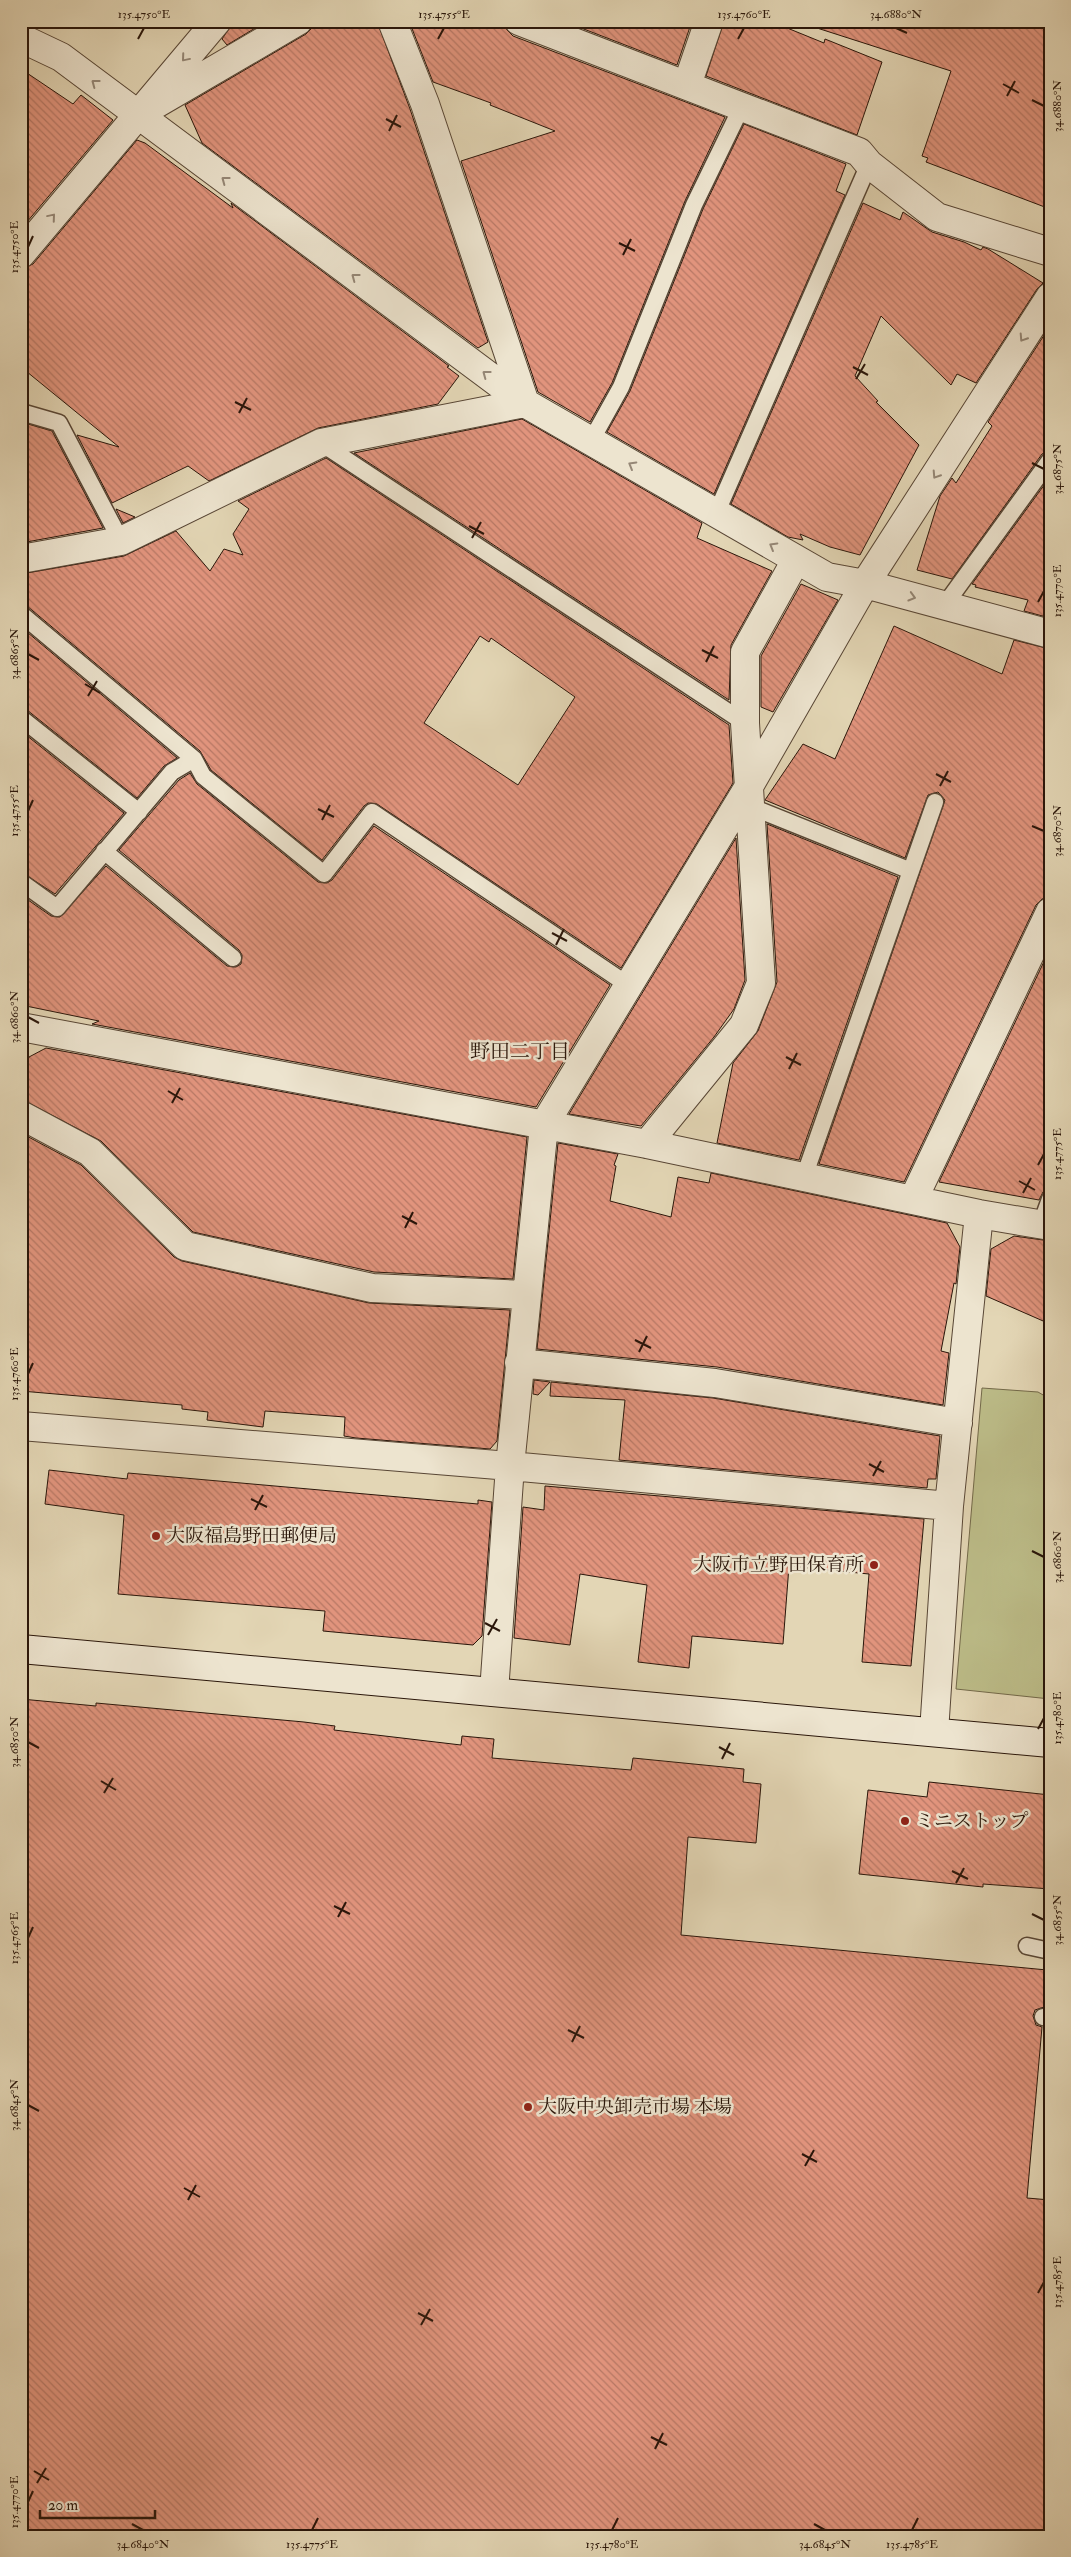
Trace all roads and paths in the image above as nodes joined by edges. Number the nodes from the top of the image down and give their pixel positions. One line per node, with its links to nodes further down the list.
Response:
1 (216, 21): 9 (street, one-way to 9)
2 (298, 21): 9 (street)
3 (392, 21): 14 (street)
4 (519, 21): 7 (street)
5 (709, 21): 7 (street)
6 (21, 38): 9 (street, one-way to 6)
7 (687, 84): 8 (street)
8 (742, 106): 10 (street); 16 (lane)
9 (137, 114): 12 (street, one-way to 9); 14 (street, one-way to 9)
10 (869, 164): 11 (street); 19 (lane)
11 (1050, 252)
12 (21, 254)
13 (1050, 297): 23 (street, one-way to 23)
14 (525, 403): 16 (street); 17 (street)
15 (21, 412): 20 (lane)
16 (591, 441): 19 (street, one-way to 16)
17 (320, 443): 20 (street); 28 (lane)
18 (1050, 460): 24 (lane)
19 (716, 514): 22 (street, one-way to 19)
20 (121, 541): 21 (street)
21 (21, 559)
22 (796, 560): 23 (street); 28 (street)
23 (865, 584): 24 (street, one-way to 24); 30 (street)
24 (944, 606): 26 (street)
25 (21, 614): 29 (lane)
26 (1050, 634)
27 (21, 718): 32 (lane)
28 (745, 723): 30 (street)
29 (194, 759): 32 (lane); 38 (lane)
30 (749, 797): 34 (lane); 38 (street); 42 (street)
31 (935, 802): 34 (lane)
32 (139, 812): 33 (lane)
33 (104, 851): 35 (lane); 37 (lane)
34 (911, 871): 43 (lane)
35 (21, 882)
36 (1050, 912): 44 (street)
37 (233, 958)
38 (628, 985): 41 (street)
39 (21, 1027): 41 (street)
40 (21, 1115): 47 (street)
41 (544, 1125): 42 (street); 47 (street)
42 (648, 1144): 43 (street)
43 (804, 1177): 44 (street)
44 (913, 1200): 45 (street)
45 (979, 1214): 46 (street); 49 (street)
46 (1047, 1216)
47 (526, 1295): 48 (street)
48 (520, 1363): 49 (street); 51 (street)
49 (958, 1423): 52 (street)
50 (21, 1426): 51 (street)
51 (510, 1466): 52 (street); 54 (street)
52 (949, 1506): 55 (street)
53 (21, 1649): 54 (street)
54 (494, 1692): 55 (street)
55 (934, 1732): 56 (street)
56 (1050, 1743)
57 (1027, 1946): 58 (lane)
58 (1050, 1951)

